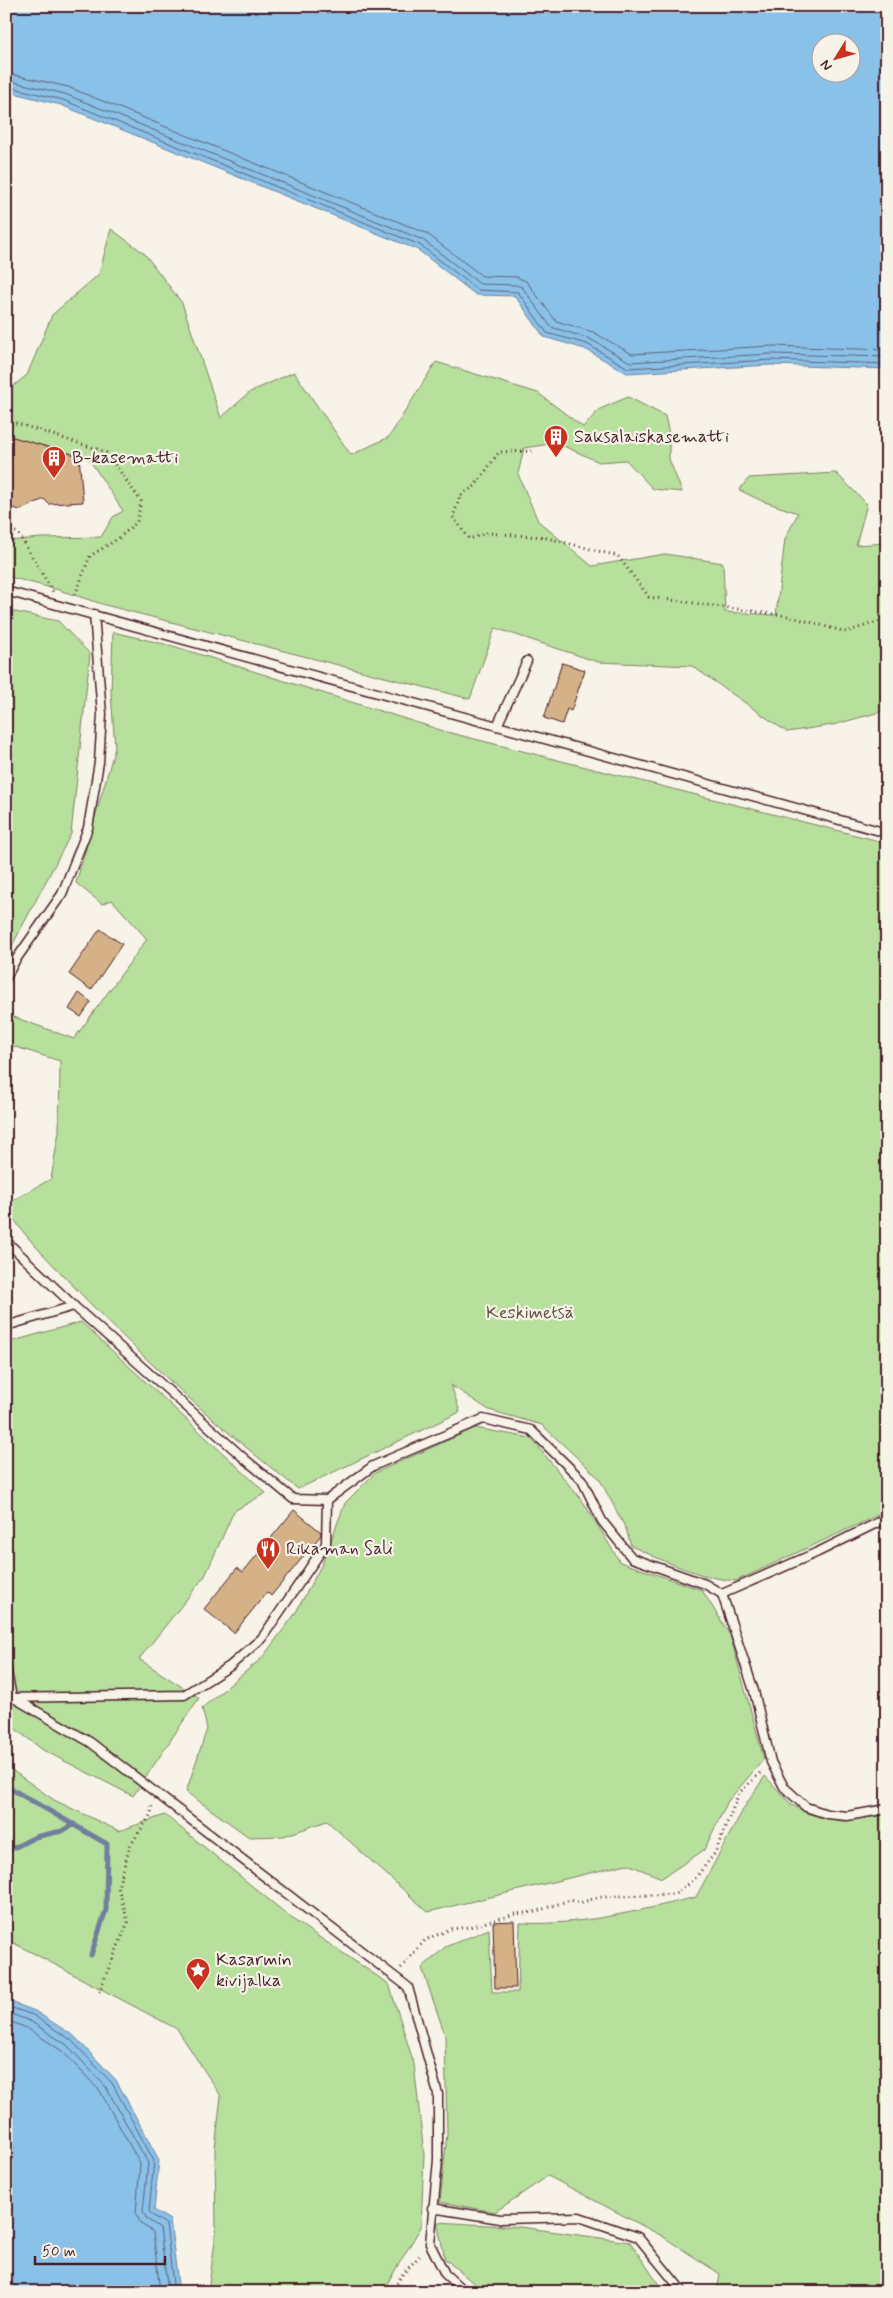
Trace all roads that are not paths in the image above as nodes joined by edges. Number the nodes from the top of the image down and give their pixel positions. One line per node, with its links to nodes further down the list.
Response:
1 (6, 591): 2 (lane)
2 (94, 614): 4 (lane); 6 (lane)
3 (527, 661): 4 (lane)
4 (497, 726): 5 (lane)
5 (887, 833)
6 (6, 978)
7 (6, 1241): 8 (lane)
8 (74, 1306): 9 (lane); 10 (lane)
9 (6, 1326)
10 (327, 1500): 12 (lane); 14 (lane)
11 (887, 1518): 12 (lane)
12 (722, 1594): 15 (lane)
13 (6, 1667): 14 (lane)
14 (9, 1698): 16 (lane)
15 (887, 1808)
16 (432, 2208): 17 (lane); 18 (lane)
17 (465, 2292)
18 (683, 2292)

